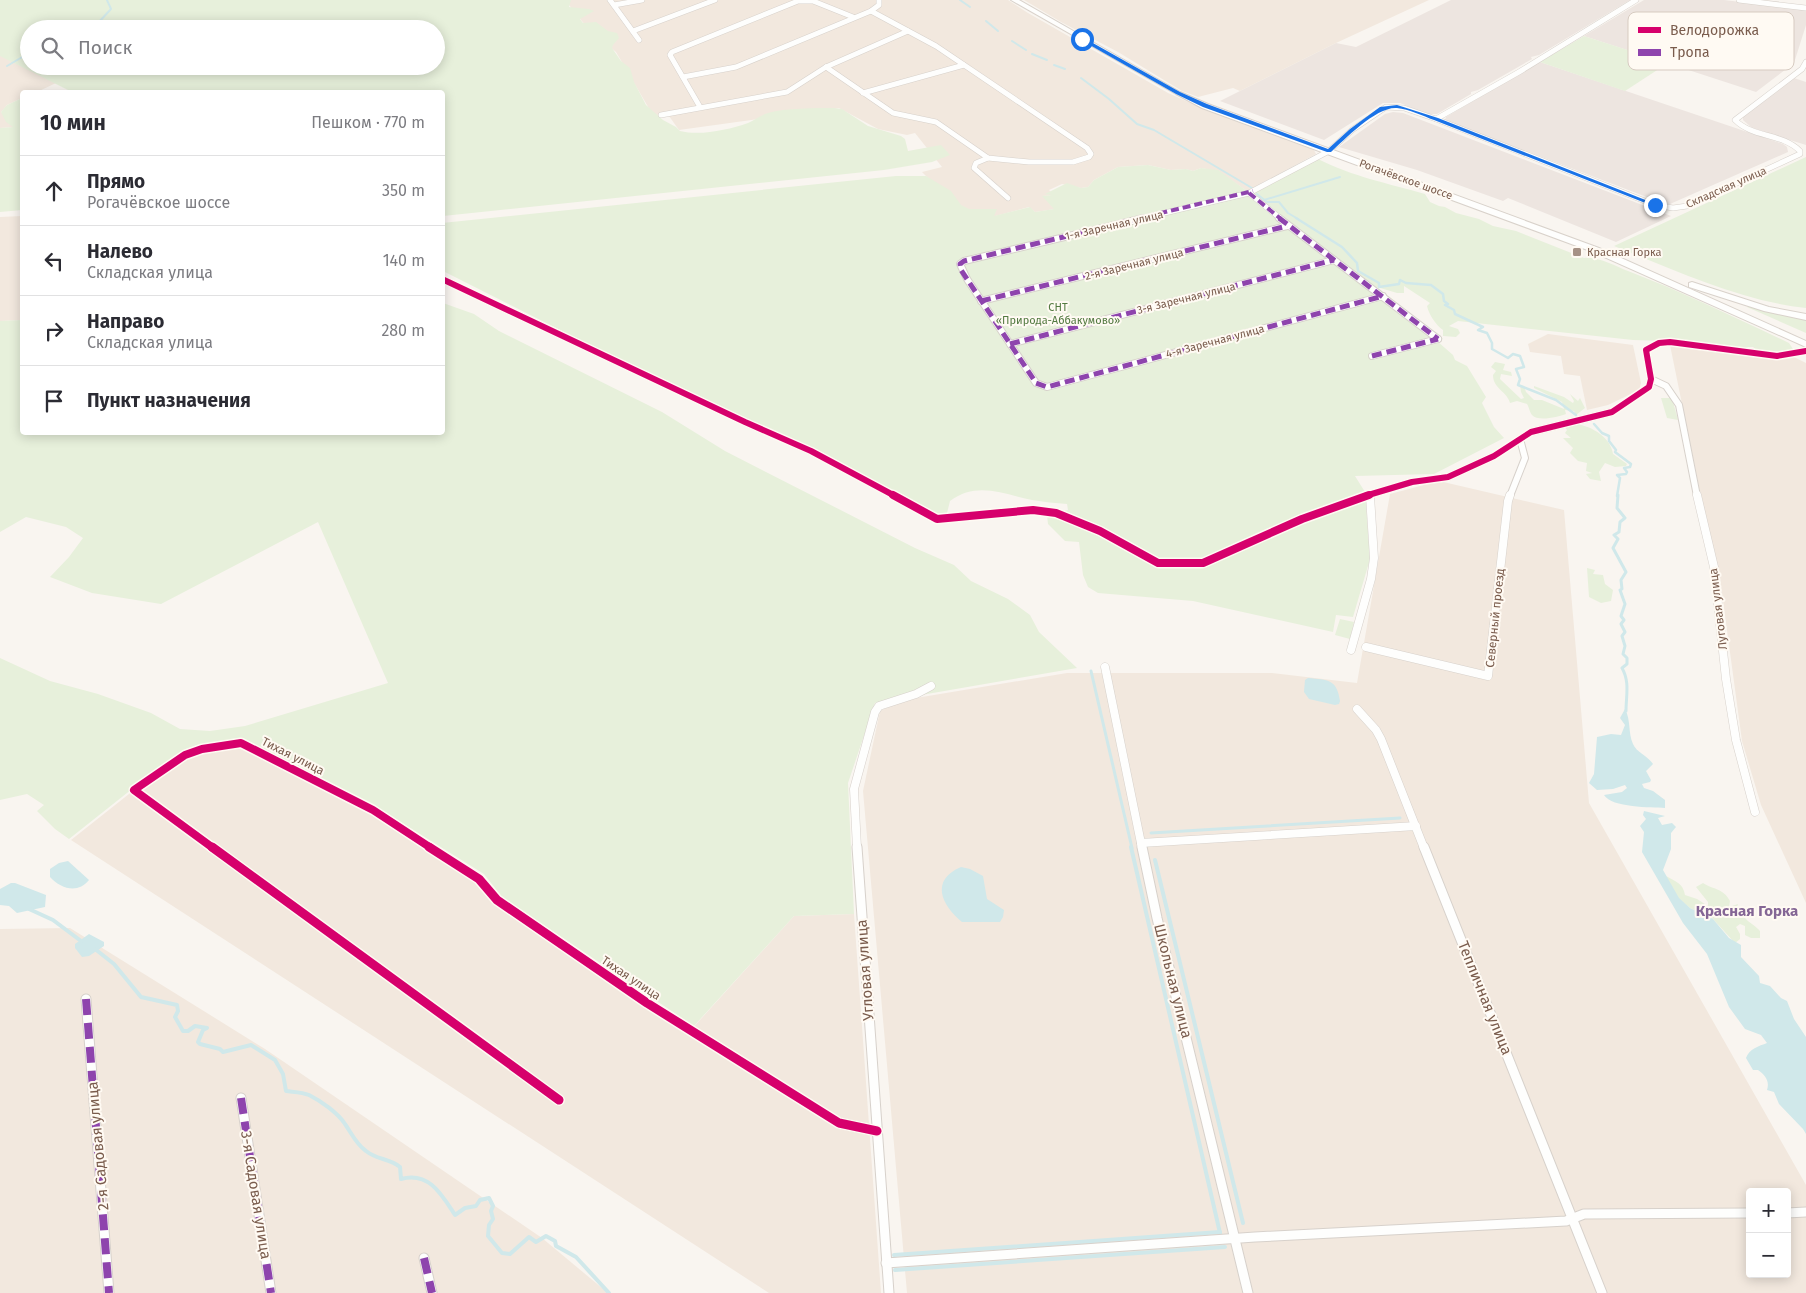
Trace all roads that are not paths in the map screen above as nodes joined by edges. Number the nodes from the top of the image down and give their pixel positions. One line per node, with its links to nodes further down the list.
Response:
1 (610, 0): 8 (street)
2 (642, 0): 8 (street)
3 (715, 0): 12 (street)
4 (879, 0): 10 (street)
5 (1014, 0): 23 (main road, Рогачёвское шоссе)
6 (1636, 0): 22 (street)
7 (1739, 0): 9 (street)
8 (614, 5): 12 (street)
9 (1806, 8)
10 (872, 11): 11 (street); 13 (street)
11 (853, 17): 18 (street); 18 (street)
12 (633, 31): 14 (street)
13 (908, 31): 16 (street); 17 (street)
14 (639, 40)
15 (1806, 62): 22 (street, Складская улица)
16 (964, 65): 19 (street); 24 (street)
17 (826, 67): 19 (street); 20 (street)
18 (683, 77): 20 (street)
19 (863, 93): 24 (street)
20 (700, 107): 21 (street)
21 (661, 115)
22 (1436, 119): 23 (street, Складская улица)
23 (1329, 151): 25 (street, 1-я Заречная улица); 28 (main road, Рогачёвское шоссе)
24 (988, 158): 26 (street)
25 (1249, 194): 27 (street); 33 (street, 1-я Заречная улица)
26 (1008, 198)
27 (1287, 226): 29 (street); 33 (street, 2-я Заречная улица)
28 (1596, 250): 30 (main road); 37 (main road, Рогачёвское шоссе)
29 (1334, 260): 32 (street); 36 (street, 3-я Заречная улица)
30 (1656, 273): 34 (main road); 35 (main road)
31 (445, 280): 42 (street)
32 (1383, 296): 36 (street, 4-я Заречная улица); 39 (street)
33 (981, 301): 36 (street)
34 (1806, 317)
35 (1806, 336)
36 (1010, 344)
37 (1806, 344)
38 (1806, 351): 40 (street)
39 (1372, 356)
40 (1651, 379): 41 (street); 48 (street, Луговая улица)
41 (1520, 439): 42 (street); 43 (street, Северный проезд)
42 (1370, 496): 44 (street)
43 (1366, 646)
44 (1351, 650)
45 (1105, 667): 50 (street, Школьная улица)
46 (931, 686): 54 (street, Угловая улица)
47 (1357, 710): 49 (street, Тепличная улица)
48 (1755, 812)
49 (1416, 826): 50 (street); 58 (street, Тепличная улица)
50 (1141, 843): 59 (street, Школьная улица)
51 (86, 999): 62 (street, 2-я Садовая улица)
52 (241, 1098): 63 (street, 3-я Садовая улица)
53 (558, 1100): 54 (street, Тихая улица)
54 (877, 1131): 61 (street, Угловая улица)
55 (1806, 1212): 57 (street)
56 (1746, 1213): 58 (street)
57 (1791, 1213)
58 (1574, 1220): 59 (street); 67 (street, Тепличная улица)
59 (1236, 1239): 61 (street); 66 (street, Школьная улица)
60 (424, 1258): 64 (street)
61 (886, 1263): 65 (street, Угловая улица)
62 (109, 1293)
63 (271, 1293)
64 (432, 1293)
65 (889, 1293)
66 (1248, 1293)
67 (1602, 1293)

